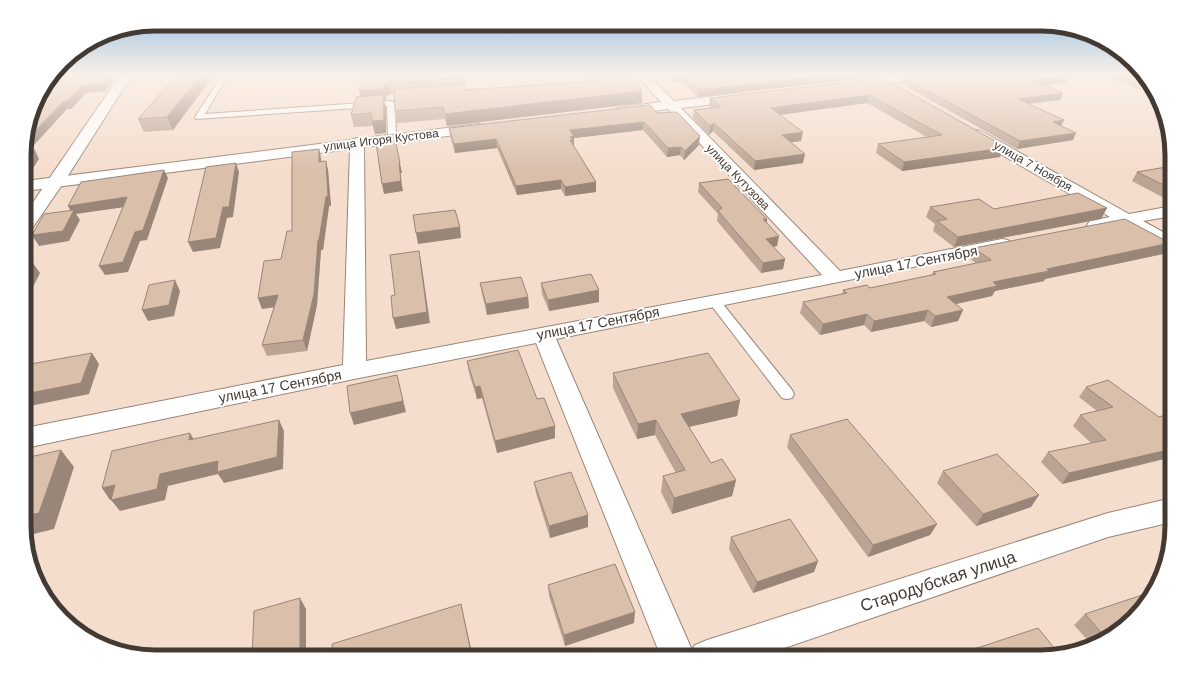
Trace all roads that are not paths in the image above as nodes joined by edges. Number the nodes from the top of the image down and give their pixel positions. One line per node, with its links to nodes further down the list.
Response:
1 (105, 107): 12 (street)
2 (205, 107): 3 (lane)
3 (339, 107)
4 (391, 107): 10 (lane)
5 (653, 107): 7 (street)
6 (671, 107): 20 (street, улица Кутузова)
7 (608, 112)
8 (494, 126): 10 (street, улица Игоря Кустова)
9 (964, 126): 16 (street, улица 7 Ноября)
10 (392, 138): 11 (street, улица Игоря Кустова)
11 (357, 142): 12 (street, улица Игоря Кустова); 23 (street)
12 (56, 182): 13 (street, улица Игоря Кустова); 15 (street)
13 (31, 185)
14 (1165, 211): 16 (street)
15 (31, 217)
16 (1126, 219): 17 (street); 19 (street, улица 7 Ноября)
17 (1079, 229)
18 (1024, 240): 20 (street, улица 17 Сентября)
19 (1165, 241)
20 (836, 278): 21 (street, улица 17 Сентября)
21 (714, 301): 22 (street, улица 17 Сентября); 24 (lane)
22 (543, 334): 23 (street, улица 17 Сентября); 27 (street)
23 (354, 371): 25 (street, улица 17 Сентября)
24 (787, 394)
25 (31, 437)
26 (1165, 512): 28 (street, Стародубская улица)
27 (675, 650)
28 (728, 650)

